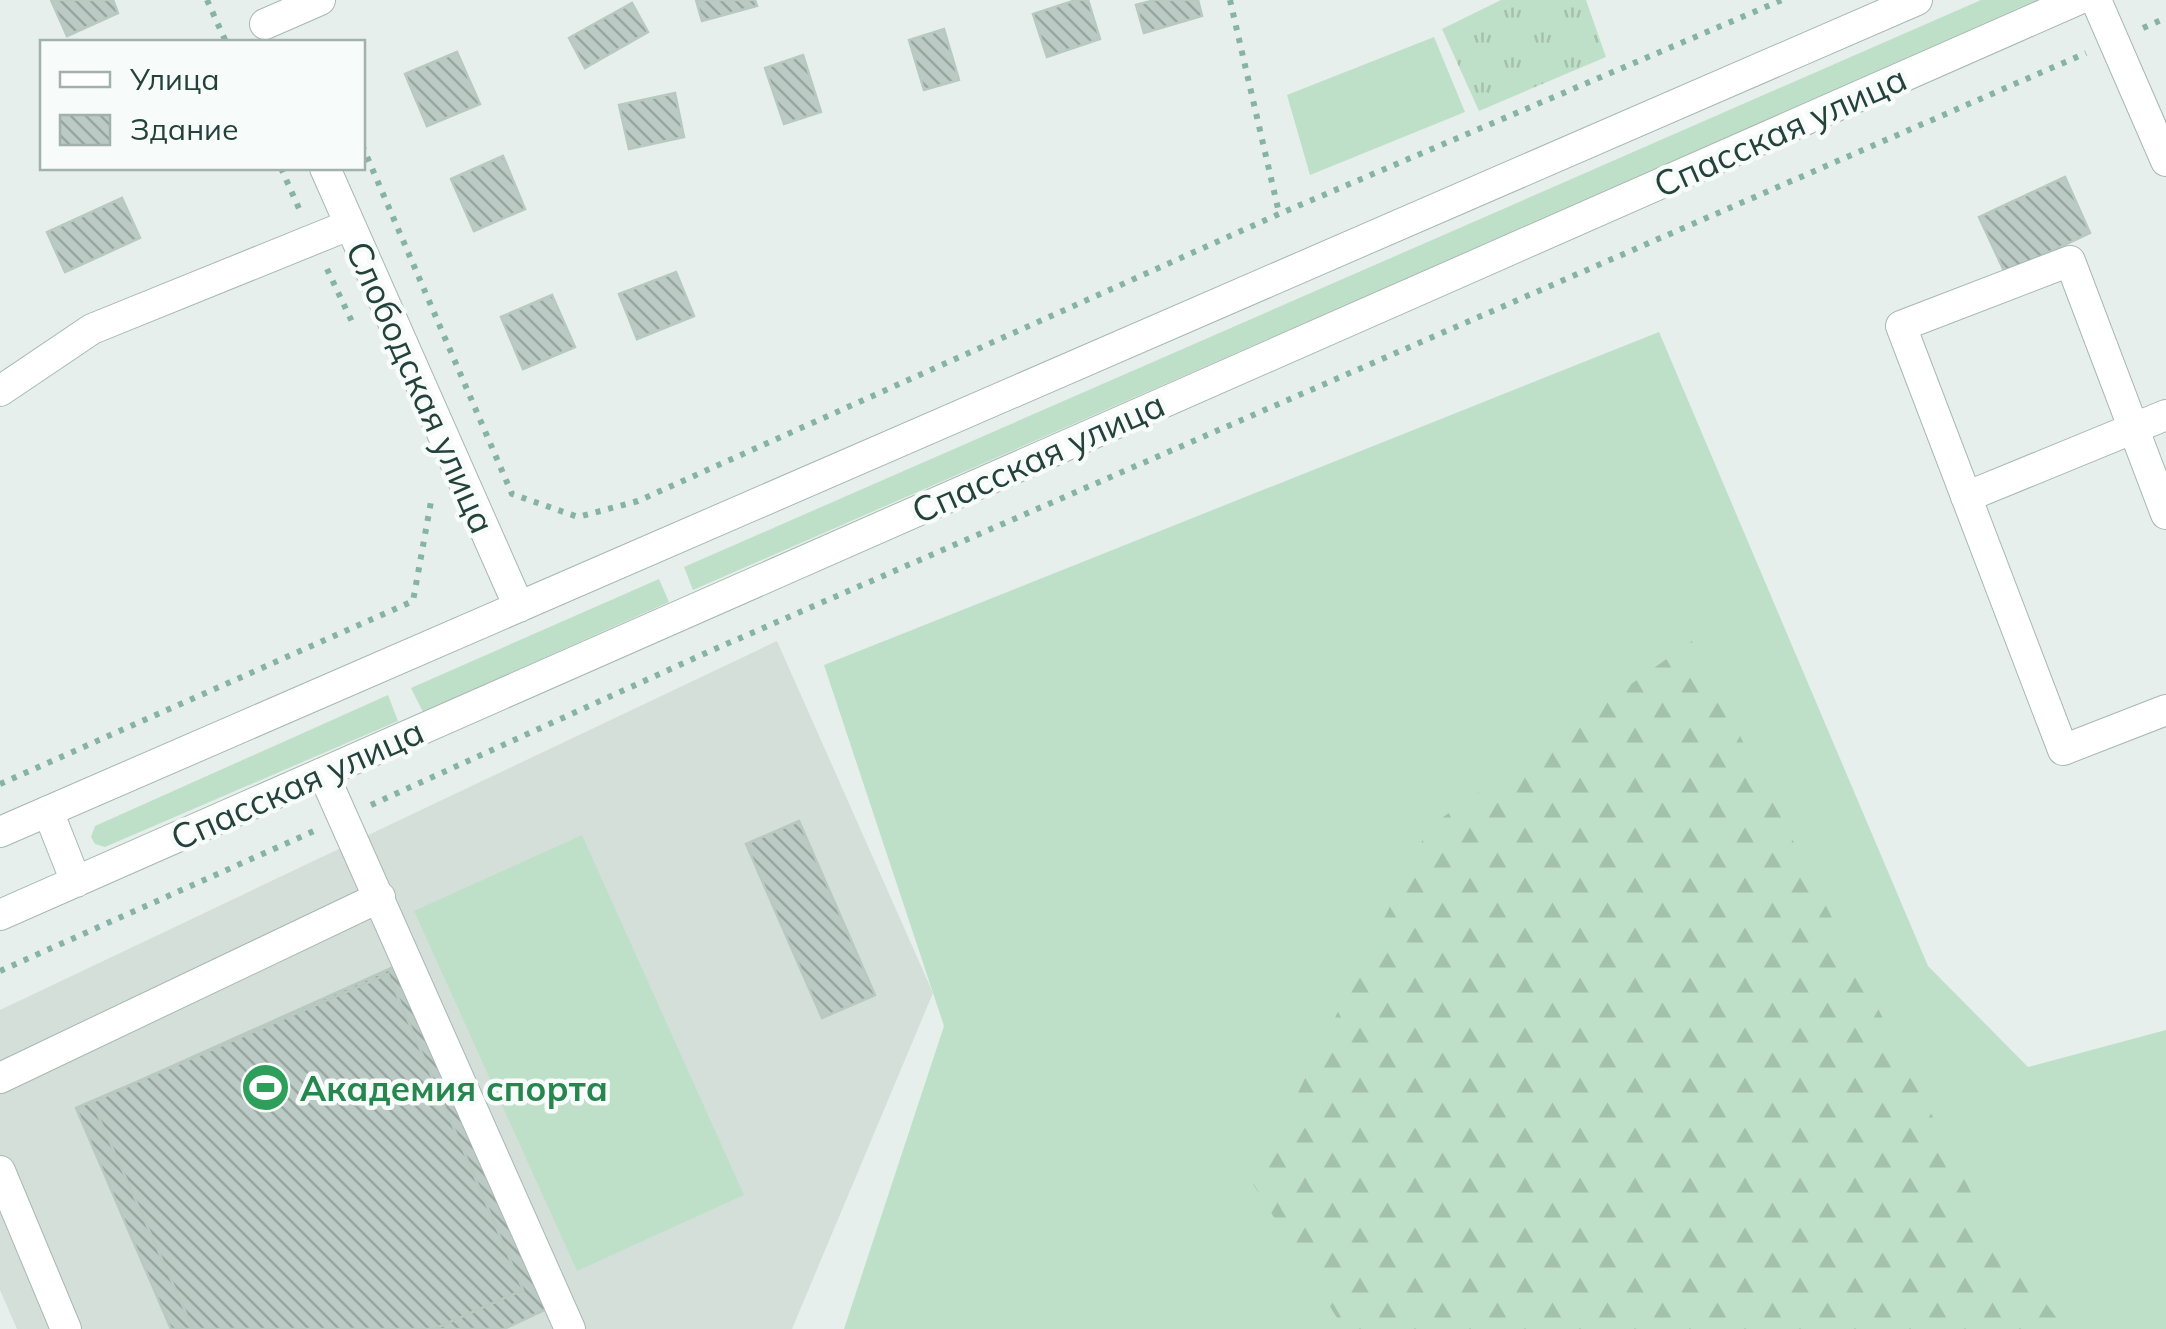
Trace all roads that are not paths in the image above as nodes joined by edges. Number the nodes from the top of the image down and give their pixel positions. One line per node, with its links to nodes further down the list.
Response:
1 (320, 0): 5 (street)
2 (1917, 0): 14 (street, Спасская улица)
3 (2077, 0): 16 (street, Спасская улица)
4 (2096, 0): 6 (street)
5 (264, 22)
6 (2166, 161)
7 (326, 170): 8 (street, Слободская улица)
8 (350, 225): 9 (street); 14 (street, Слободская улица)
9 (0, 391)
10 (2166, 415): 11 (street)
11 (2133, 430): 12 (street); 12 (street); 13 (street)
12 (1966, 498): 15 (street)
13 (2166, 514)
14 (519, 607): 17 (street, Спасская улица)
15 (2166, 710)
16 (323, 773): 19 (street, Спасская улица); 20 (street)
17 (48, 811): 18 (street, Спасская улица); 19 (street)
18 (0, 832)
19 (76, 882): 21 (street, Спасская улица)
20 (380, 897): 22 (street); 25 (street)
21 (0, 915)
22 (0, 1078)
23 (0, 1171): 24 (street)
24 (66, 1329)
25 (570, 1329)

